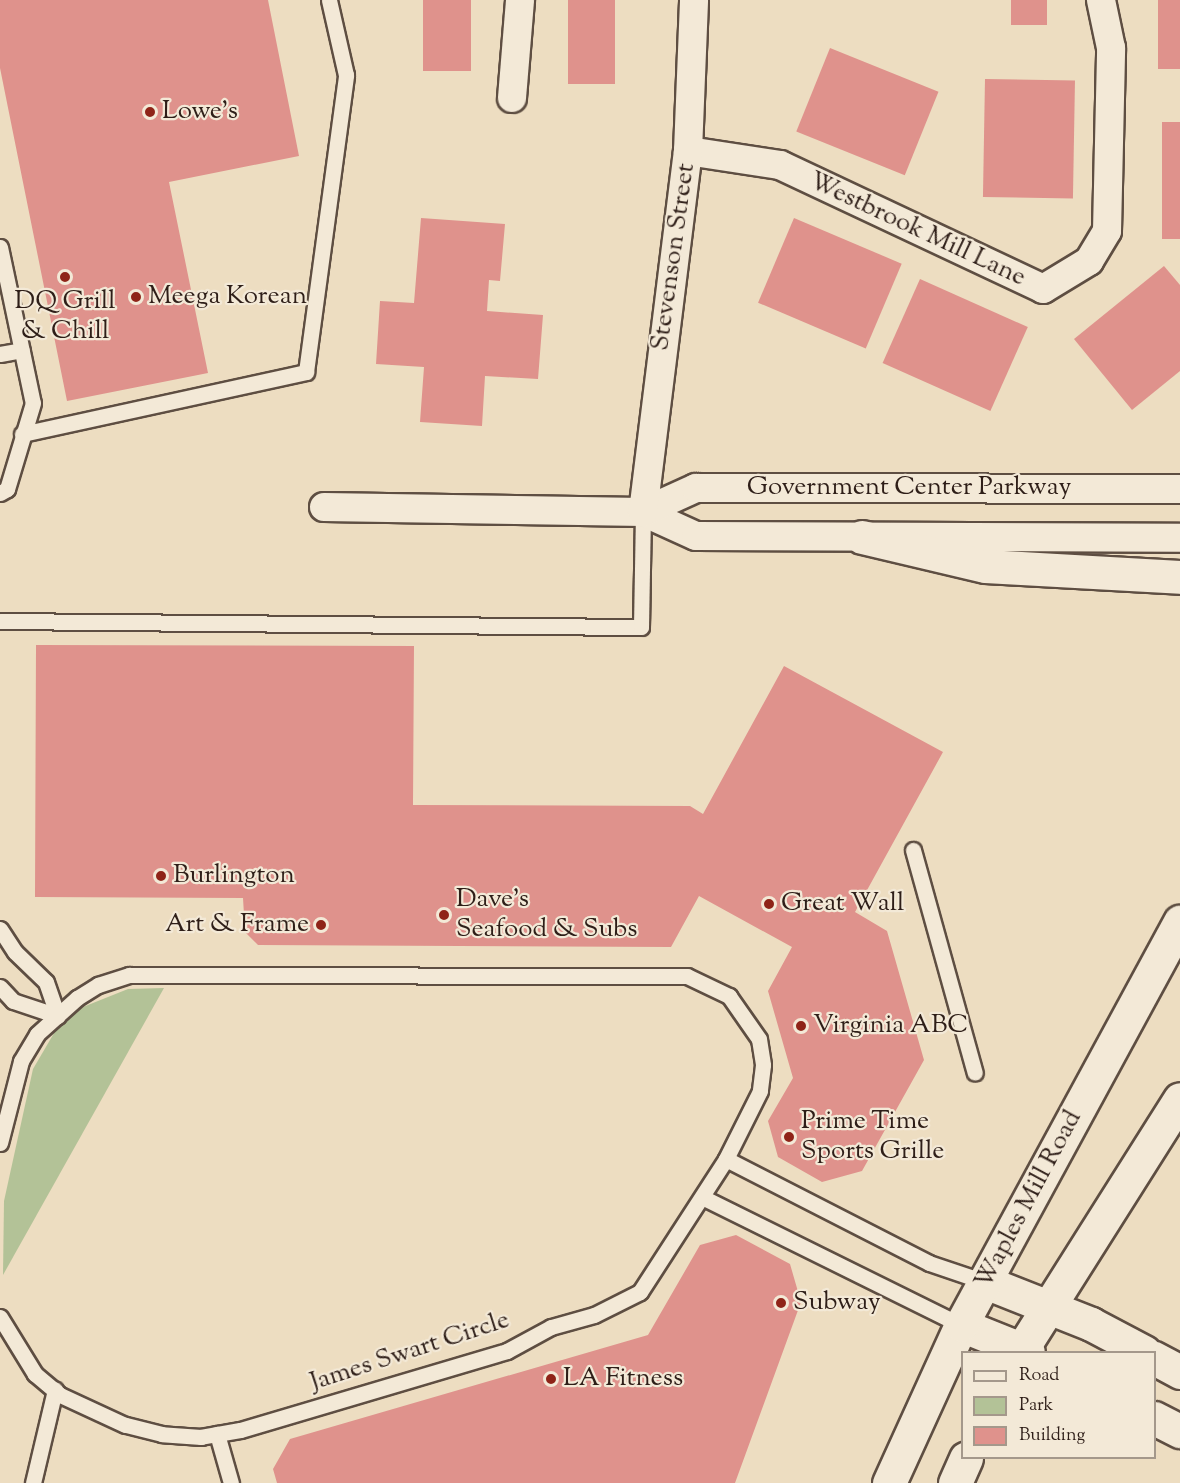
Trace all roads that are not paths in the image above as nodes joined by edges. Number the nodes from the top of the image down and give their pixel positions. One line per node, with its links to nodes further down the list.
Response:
1 (329, 0): 10 (lane)
2 (520, 0): 5 (street)
3 (694, 0): 6 (street, Stevenson Street)
4 (1101, 0): 6 (street, Westbrook Mill Lane)
5 (512, 98)
6 (688, 151): 14 (street, Stevenson Street)
7 (0, 247): 8 (lane)
8 (22, 350): 9 (lane); 10 (lane)
9 (0, 354)
10 (22, 434): 12 (lane)
11 (1180, 489): 14 (street, Government Center Parkway)
12 (0, 493)
13 (324, 507): 14 (street, Government Center Parkway)
14 (643, 512): 15 (street, Government Center Parkway); 18 (lane)
15 (862, 537): 16 (street, Government Center Parkway); 17 (main road)
16 (1180, 538)
17 (1180, 578)
18 (0, 621)
19 (913, 850): 24 (lane)
20 (1180, 922): 29 (main road, Waples Mill Road)
21 (0, 929): 23 (lane)
22 (0, 987): 23 (lane)
23 (58, 1016): 26 (lane, James Swart Circle); 27 (lane, James Swart Circle)
24 (975, 1072)
25 (1180, 1099): 30 (main road)
26 (0, 1143)
27 (726, 1159): 28 (lane, James Swart Circle); 29 (lane)
28 (704, 1198): 32 (lane); 40 (lane, James Swart Circle)
29 (986, 1282): 30 (main road); 32 (main road, Waples Mill Road)
30 (1047, 1308): 33 (main road); 34 (main road)
31 (0, 1317): 37 (lane, James Swart Circle)
32 (961, 1325): 33 (main road); 44 (main road, Waples Mill Road)
33 (1023, 1351)
34 (1140, 1351)
35 (1156, 1359): 36 (main road)
36 (1180, 1372)
37 (55, 1390): 40 (lane, James Swart Circle); 42 (lane)
38 (1156, 1419): 39 (main road)
39 (1180, 1431)
40 (217, 1434): 43 (lane)
41 (966, 1459): 45 (main road)
42 (33, 1483)
43 (231, 1483)
44 (889, 1483)
45 (955, 1483)

